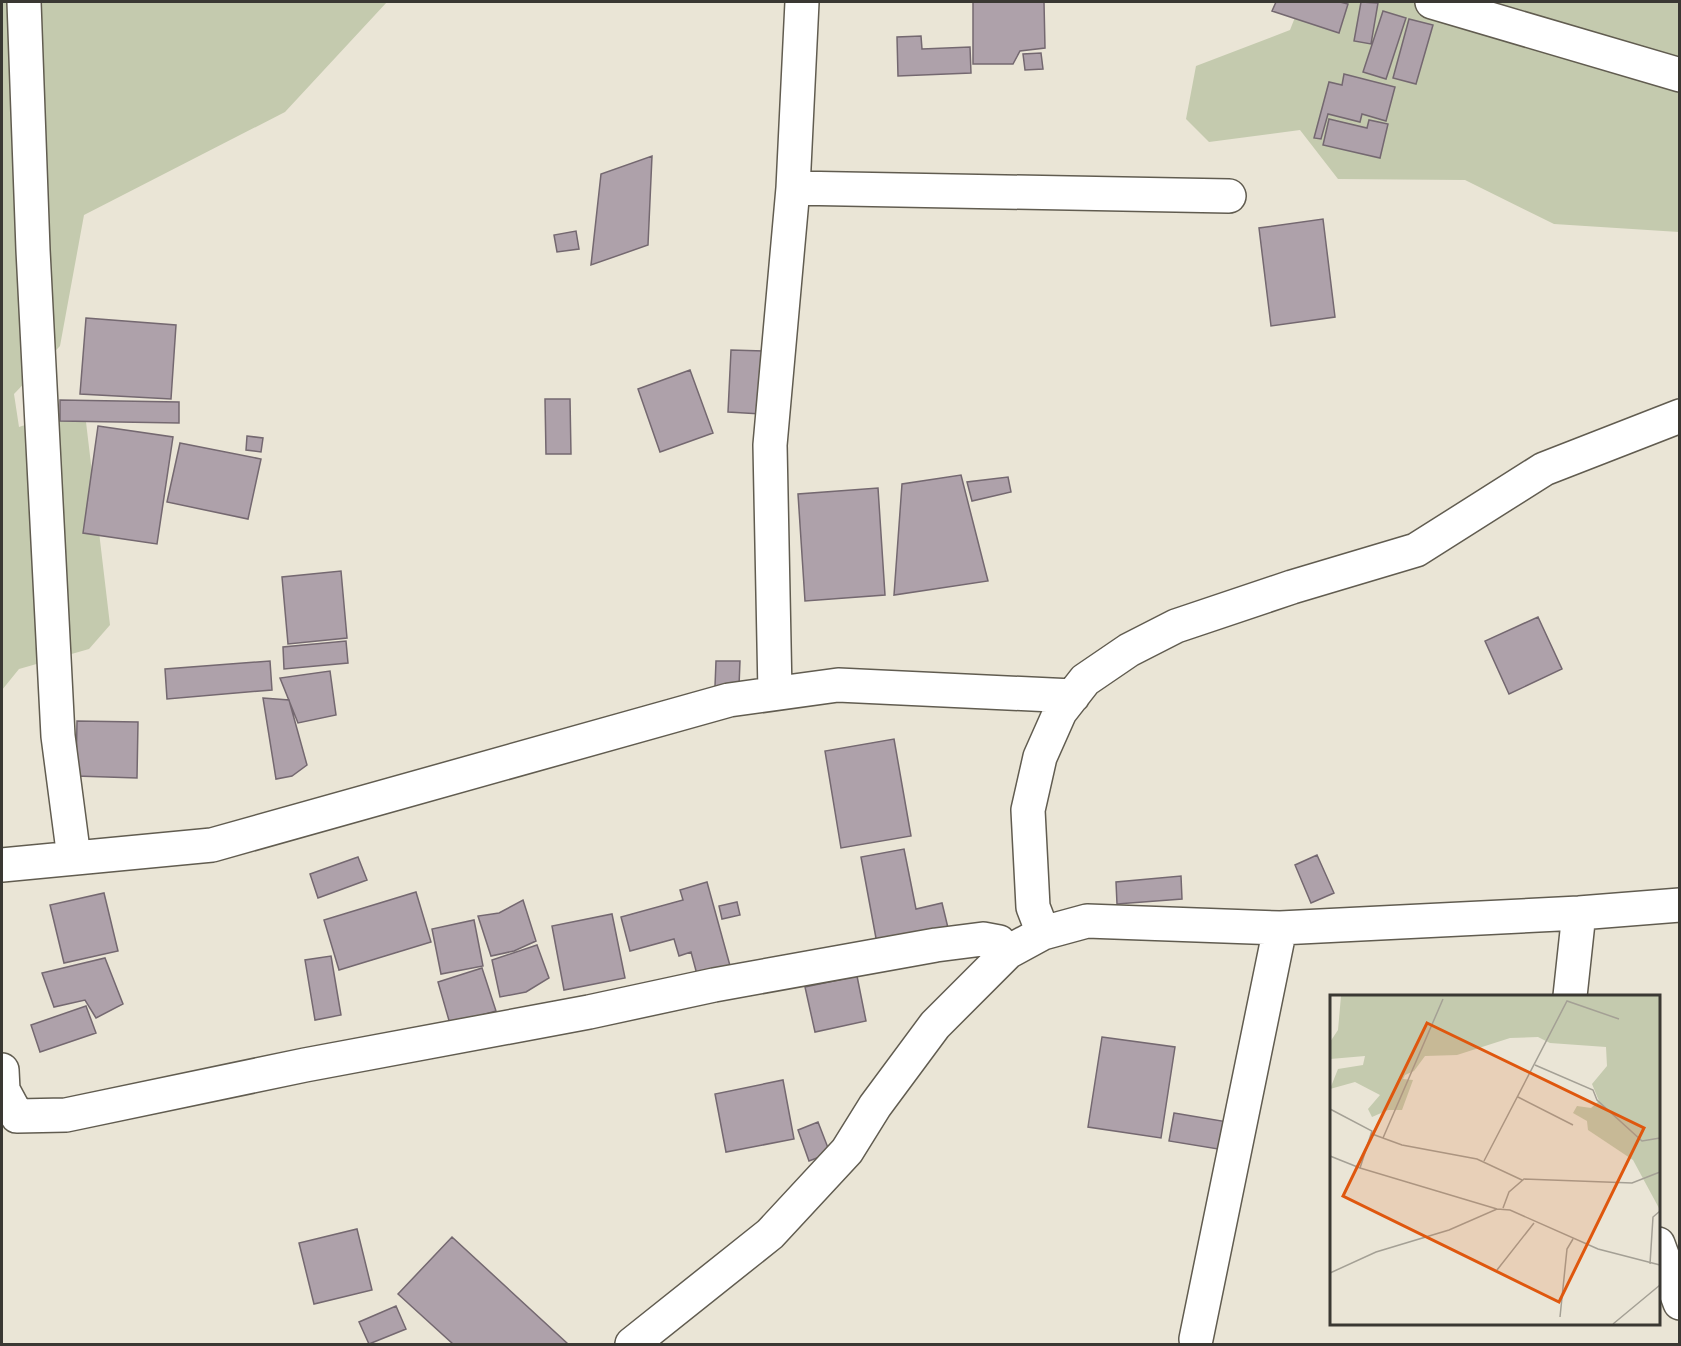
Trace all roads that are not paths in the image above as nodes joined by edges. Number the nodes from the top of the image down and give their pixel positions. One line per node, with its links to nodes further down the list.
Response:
1 (24, 2): 10 (street)
2 (802, 2): 5 (street)
3 (1432, 2): 4 (street)
4 (1680, 75)
5 (793, 188): 6 (street); 8 (street)
6 (1230, 196)
7 (1680, 416): 9 (street)
8 (775, 693): 9 (street); 10 (street)
9 (1073, 696): 15 (street)
10 (74, 858): 11 (street)
11 (2, 865)
12 (1680, 905): 13 (street)
13 (1579, 913): 14 (street); 17 (street)
14 (1280, 928): 15 (street); 22 (street)
15 (1043, 933): 16 (street)
16 (1008, 952): 19 (street); 23 (street)
17 (1570, 995)
18 (2, 1070): 19 (street)
19 (9, 1116)
20 (1660, 1247): 21 (street)
21 (1680, 1303)
22 (1196, 1339)
23 (632, 1344)

